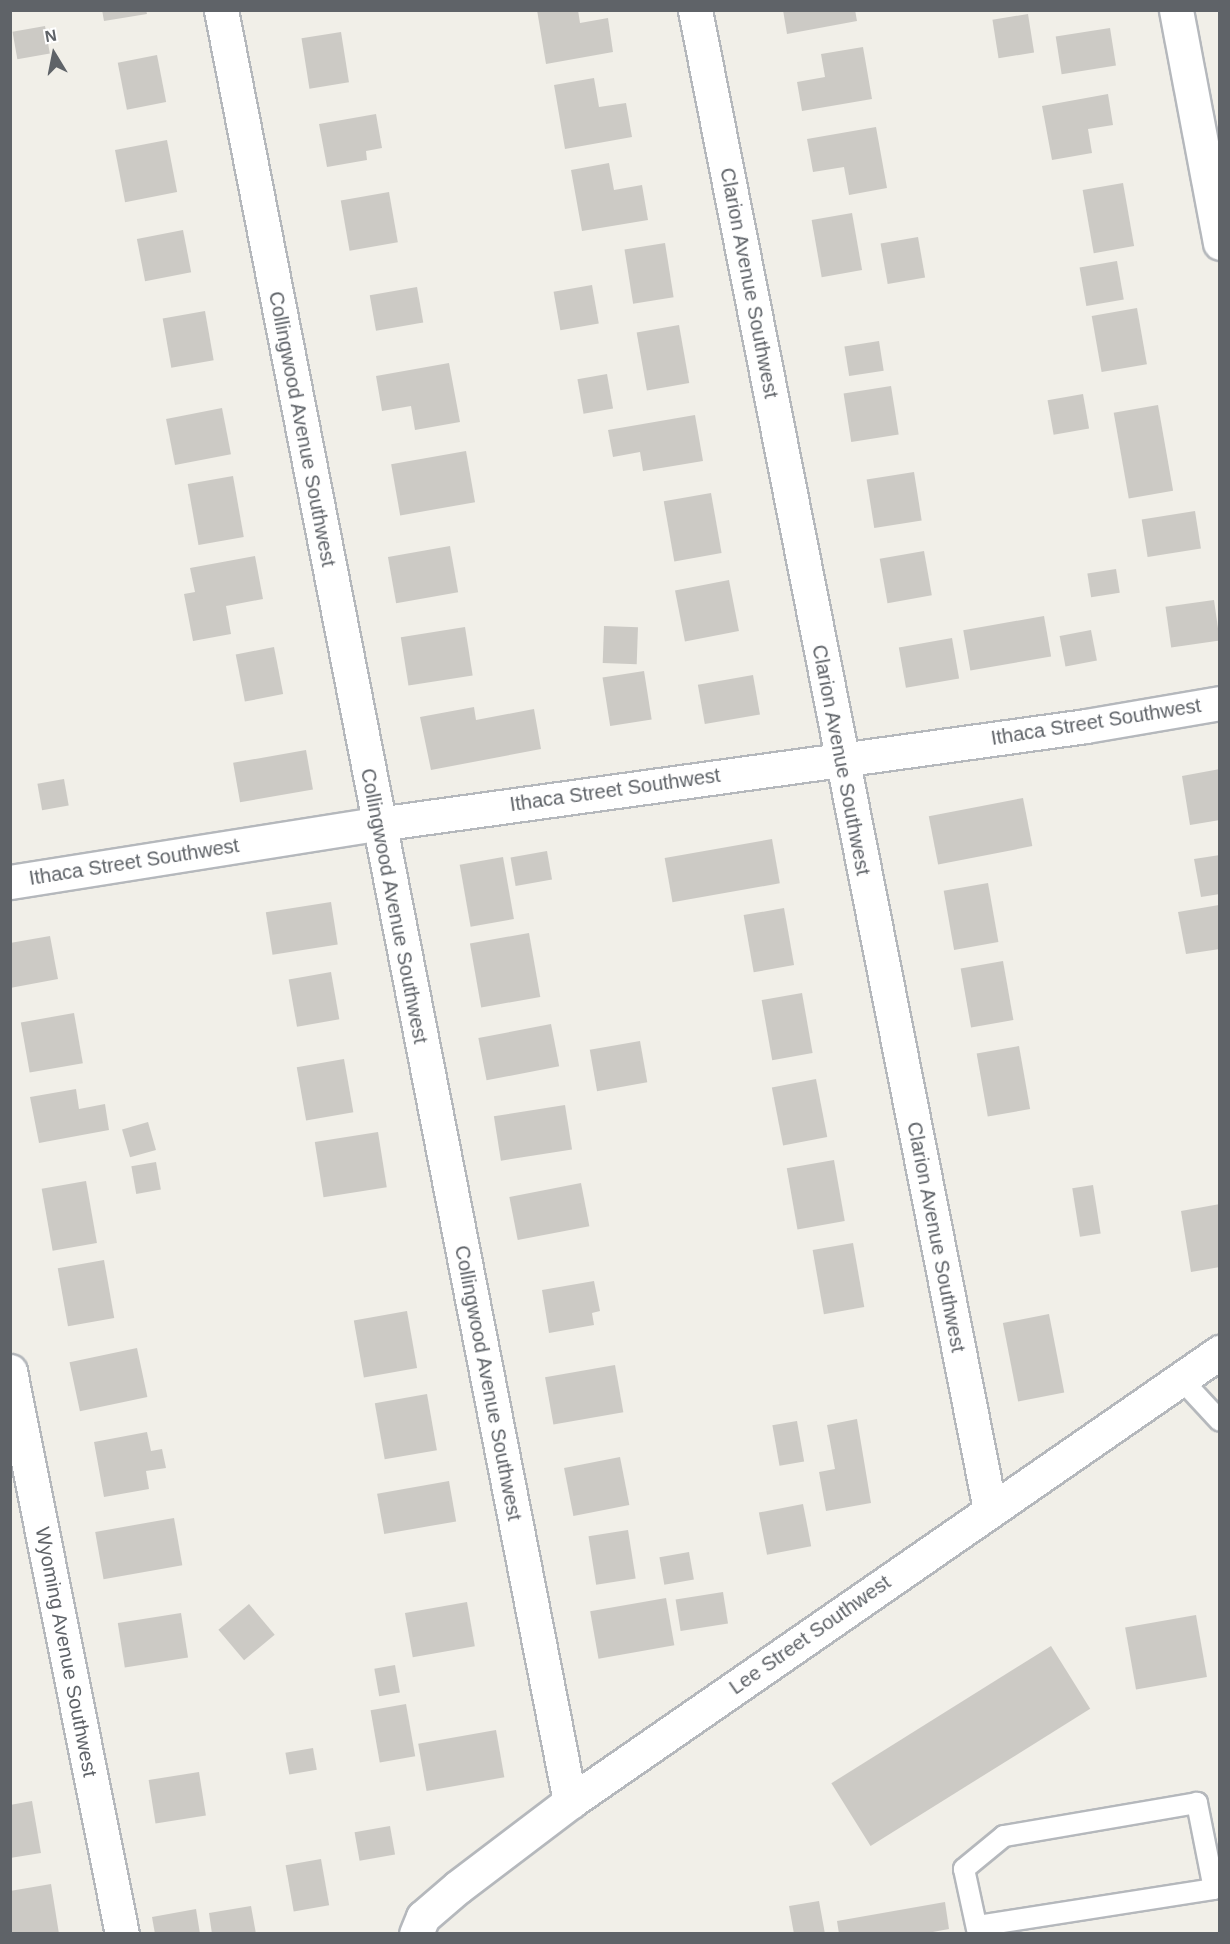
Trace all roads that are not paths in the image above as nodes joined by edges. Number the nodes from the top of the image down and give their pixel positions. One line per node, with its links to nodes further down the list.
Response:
1 (221, 10): 7 (street, Collingwood Avenue Southwest)
2 (695, 10): 6 (street, Clarion Avenue Southwest)
3 (1176, 10): 4 (street)
4 (1220, 243)
5 (1220, 704): 6 (street, Ithaca Street Southwest)
6 (840, 758): 7 (street, Ithaca Street Southwest); 13 (street, Clarion Avenue Southwest)
7 (378, 824): 8 (street, Ithaca Street Southwest); 14 (street, Collingwood Avenue Southwest)
8 (10, 882)
9 (1220, 1352): 11 (street, Lee Street Southwest)
10 (10, 1371): 16 (street, Wyoming Avenue Southwest)
11 (1181, 1379): 12 (lane); 13 (street, Lee Street Southwest)
12 (1220, 1421)
13 (990, 1509): 14 (street, Lee Street Southwest)
14 (570, 1802): 17 (street, Lee Street Southwest)
15 (978, 1930): 15 (lane)
16 (122, 1934)
17 (416, 1934)

